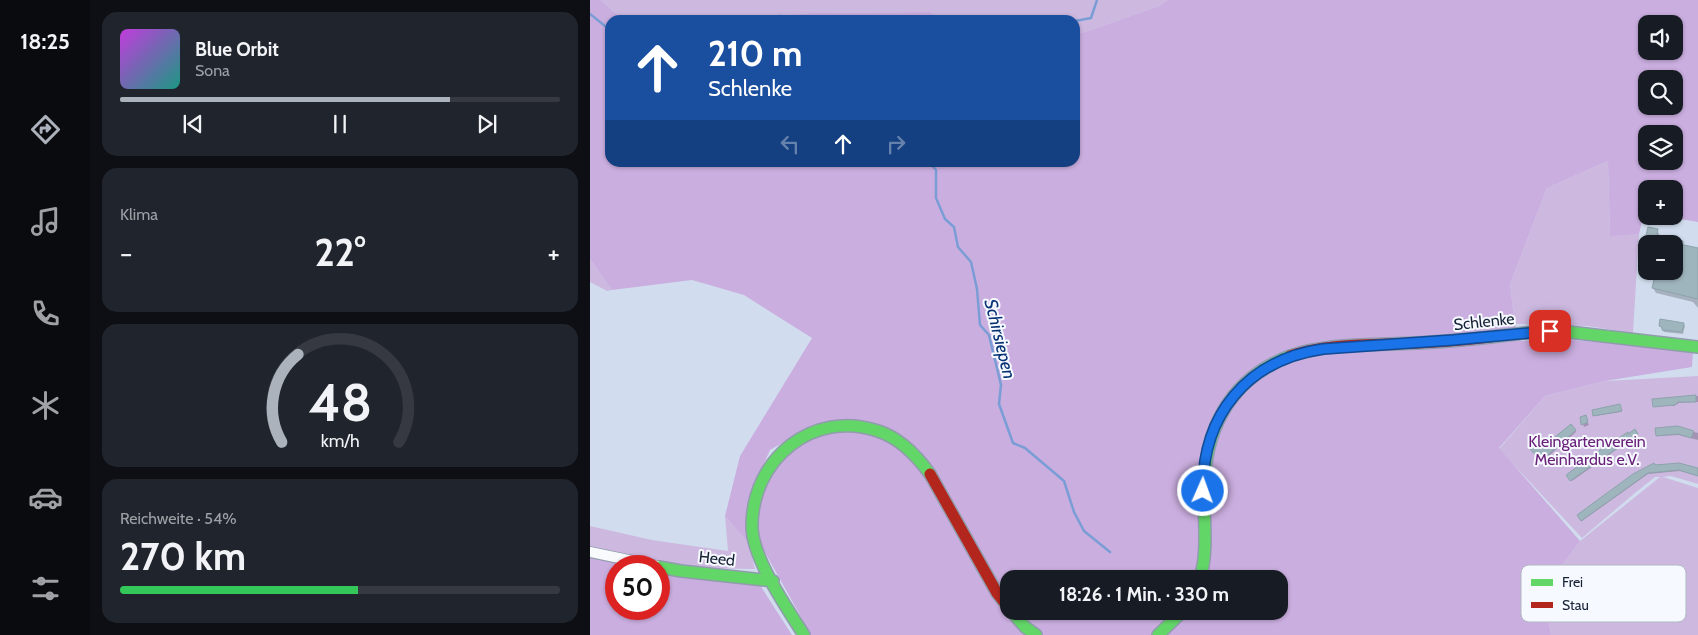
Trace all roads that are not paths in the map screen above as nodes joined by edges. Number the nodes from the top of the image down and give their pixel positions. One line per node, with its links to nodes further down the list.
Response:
1 (1698, 348): 5 (main road, Schlenke)
2 (590, 552): 3 (street, Heed)
3 (605, 555)
4 (670, 569): 6 (main road, Heed)
5 (1202, 570)
6 (773, 581): 7 (main road); 10 (main road)
7 (1000, 596)
8 (1019, 620): 11 (main road)
9 (1175, 620): 12 (main road)
10 (804, 635)
11 (1036, 635)
12 (1158, 635)

